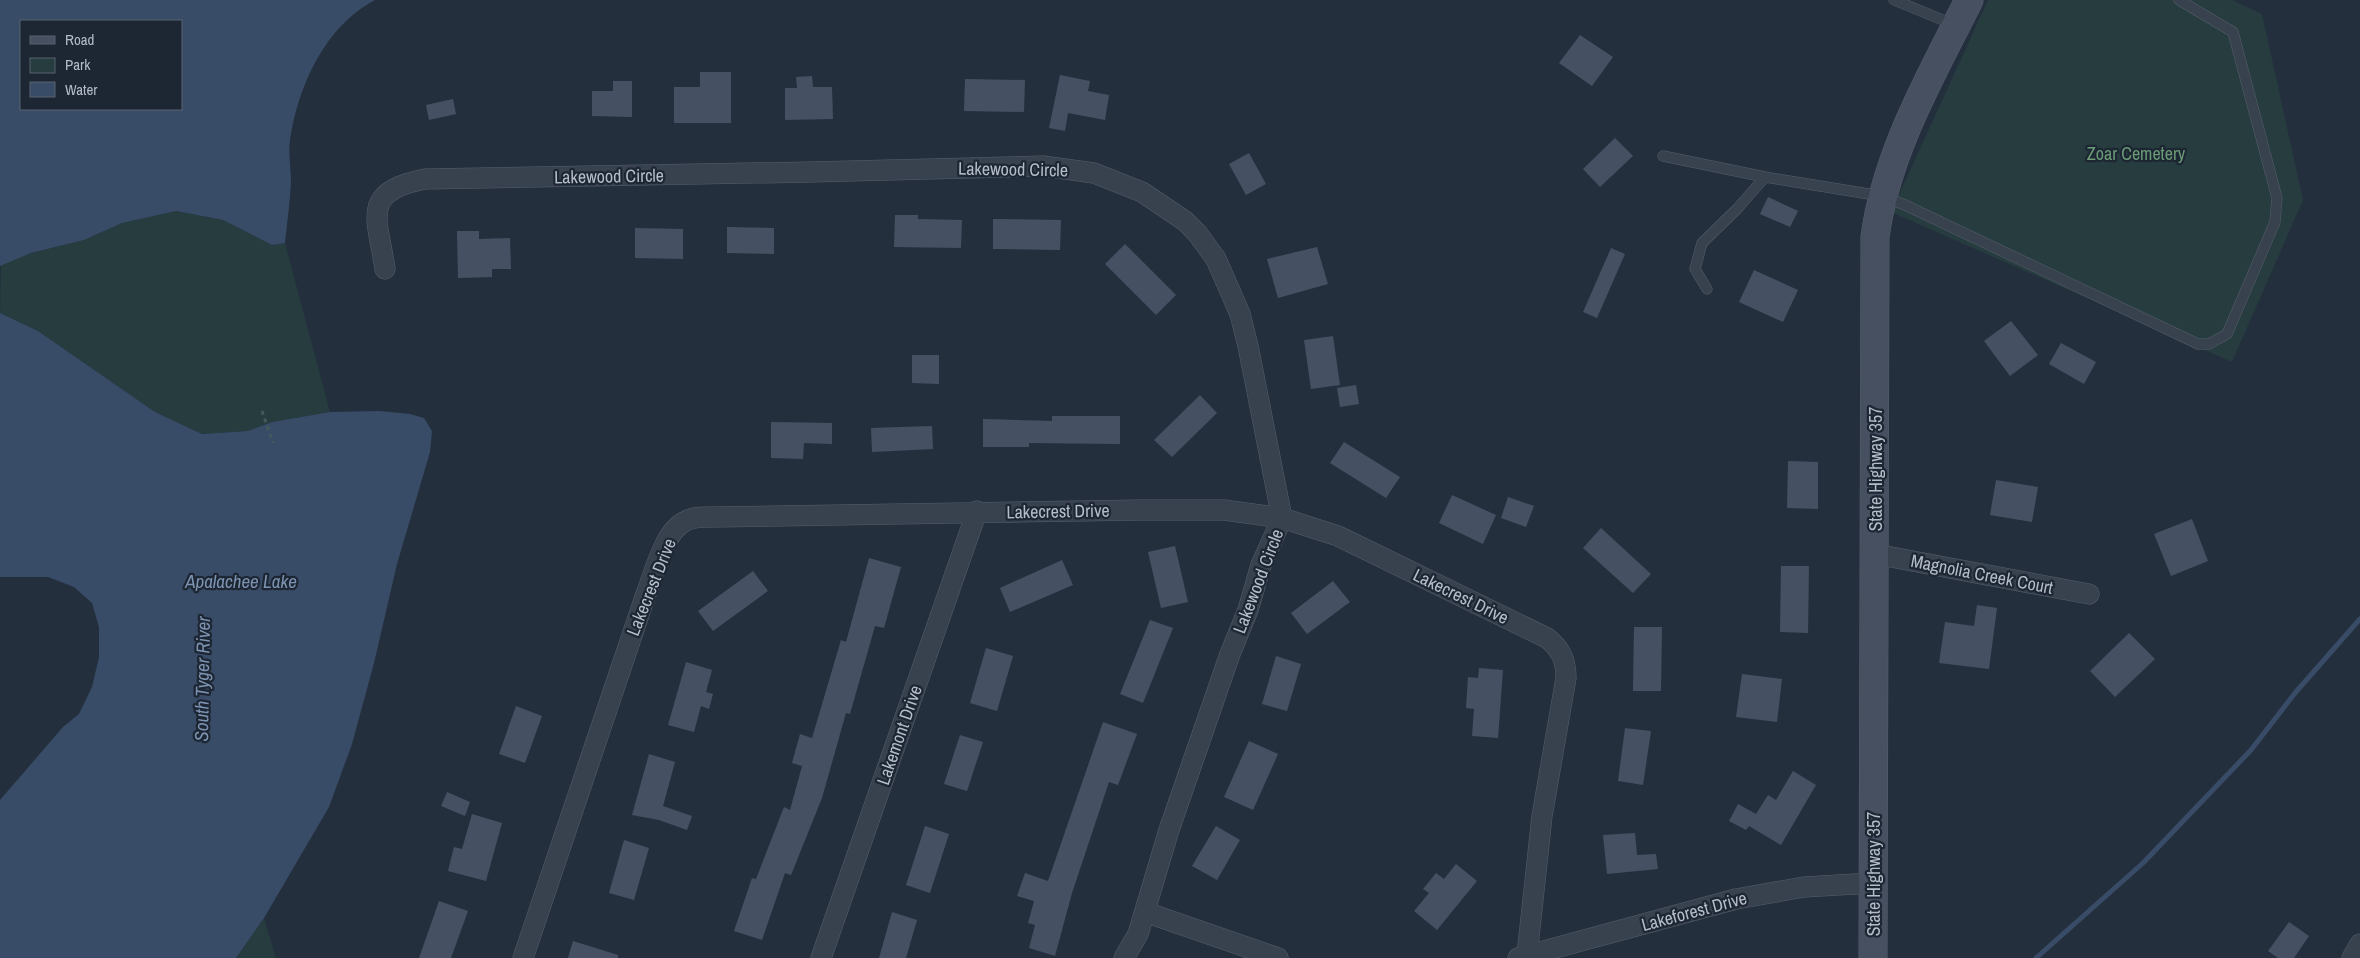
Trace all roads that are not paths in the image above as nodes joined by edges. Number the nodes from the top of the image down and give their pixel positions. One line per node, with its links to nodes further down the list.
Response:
1 (1894, 0): 4 (lane)
2 (1969, 0): 4 (main road, State Highway 357)
3 (2179, 0): 7 (lane)
4 (1956, 26): 7 (main road, State Highway 357)
5 (1663, 156): 6 (lane)
6 (1765, 177): 7 (lane); 9 (lane)
7 (1881, 196): 12 (main road, State Highway 357)
8 (386, 269): 11 (street, Lakewood Circle)
9 (1707, 289)
10 (977, 511): 11 (street, Lakecrest Drive); 18 (street, Lakecrest Drive); 19 (street, Lakemont Drive)
11 (1282, 518): 15 (street, Lakewood Circle); 17 (street, Lakecrest Drive)
12 (1875, 554): 13 (street, Magnolia Creek Court); 14 (main road, State Highway 357)
13 (2089, 594)
14 (1873, 883): 17 (street, Lakeforest Drive); 22 (main road, State Highway 357)
15 (1145, 912): 20 (street, Lakewood Circle); 21 (street)
16 (2360, 944): 23 (street)
17 (1522, 957)
18 (523, 958)
19 (821, 958)
20 (1124, 958)
21 (1278, 958)
22 (1872, 958)
23 (2352, 958)

